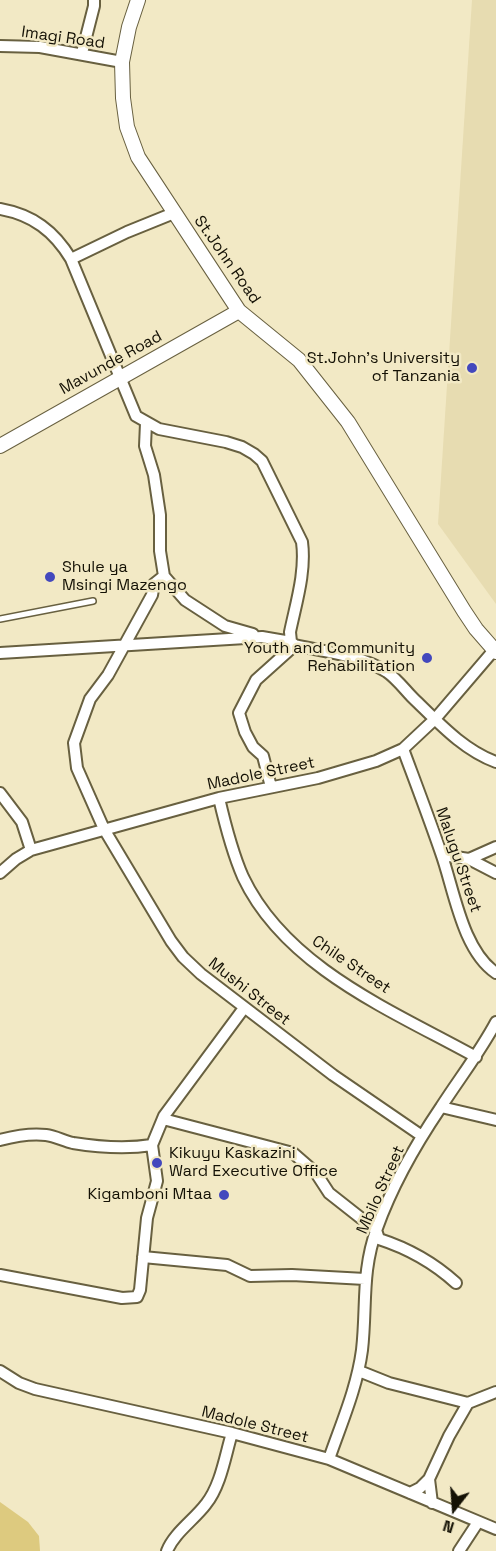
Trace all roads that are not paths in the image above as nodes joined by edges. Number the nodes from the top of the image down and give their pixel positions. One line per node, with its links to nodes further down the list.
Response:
1 (94, 0): 4 (street)
2 (138, 0): 5 (street, St.John Road)
3 (0, 46): 4 (street, Imagi Road)
4 (82, 53): 5 (street, Imagi Road)
5 (122, 62): 7 (street, St.John Road)
6 (0, 209): 8 (street)
7 (174, 213): 8 (street); 9 (street, St.John Road)
8 (71, 259): 10 (street)
9 (239, 311): 10 (street, Mavunde Road); 19 (street, St.John Road)
10 (121, 376): 11 (street); 12 (street, Mavunde Road)
11 (146, 423): 13 (street); 18 (street)
12 (0, 446)
13 (164, 576): 16 (street); 17 (street, Mushi Street)
14 (93, 601): 15 (lane)
15 (0, 619)
16 (262, 637): 17 (street); 18 (street)
17 (123, 644): 20 (street); 27 (street, Mushi Street)
18 (293, 644): 21 (street); 24 (street)
19 (495, 651): 21 (street, Madole Street)
20 (0, 653)
21 (435, 719): 22 (street, Madole Street); 23 (street)
22 (403, 749): 24 (street, Madole Street); 30 (street, Malugu Street)
23 (496, 762)
24 (271, 787): 26 (street, Madole Street)
25 (0, 793): 29 (street)
26 (219, 798): 27 (street, Madole Street); 38 (street, Chile Street)
27 (104, 829): 29 (street, Madole Street); 35 (street, Mushi Street)
28 (496, 847): 31 (street)
29 (31, 850): 32 (street, Madole Street)
30 (442, 855): 31 (street); 34 (street, Malugu Street)
31 (469, 859): 33 (street)
32 (0, 873)
33 (496, 873)
34 (496, 973)
35 (244, 1008): 40 (street); 42 (street, Mushi Street)
36 (496, 1023): 37 (street, Mbilo Street)
37 (493, 1036): 38 (street, Mbilo Street)
38 (476, 1057): 39 (street, Mbilo Street)
39 (441, 1107): 41 (street); 42 (street, Mbilo Street)
40 (163, 1119): 44 (street); 45 (street)
41 (496, 1120)
42 (422, 1136): 45 (street, Mbilo Street)
43 (0, 1140): 44 (street)
44 (152, 1145): 46 (street)
45 (376, 1230): 48 (street, Mbilo Street); 49 (street)
46 (143, 1257): 47 (street); 48 (street)
47 (0, 1275)
48 (365, 1279): 51 (street, Mbilo Street)
49 (456, 1283)
50 (0, 1371): 54 (street, Madole Street)
51 (359, 1371): 53 (street); 55 (street, Mbilo Street)
52 (496, 1392): 53 (street)
53 (468, 1403): 56 (street)
54 (232, 1433): 55 (street, Madole Street); 61 (street)
55 (329, 1459): 57 (street, Madole Street)
56 (429, 1479): 57 (street); 58 (street)
57 (410, 1493): 58 (street, Madole Street)
58 (432, 1503): 59 (street, Madole Street)
59 (478, 1522): 60 (street, Madole Street); 62 (street)
60 (496, 1529)
61 (166, 1551)
62 (459, 1551)

